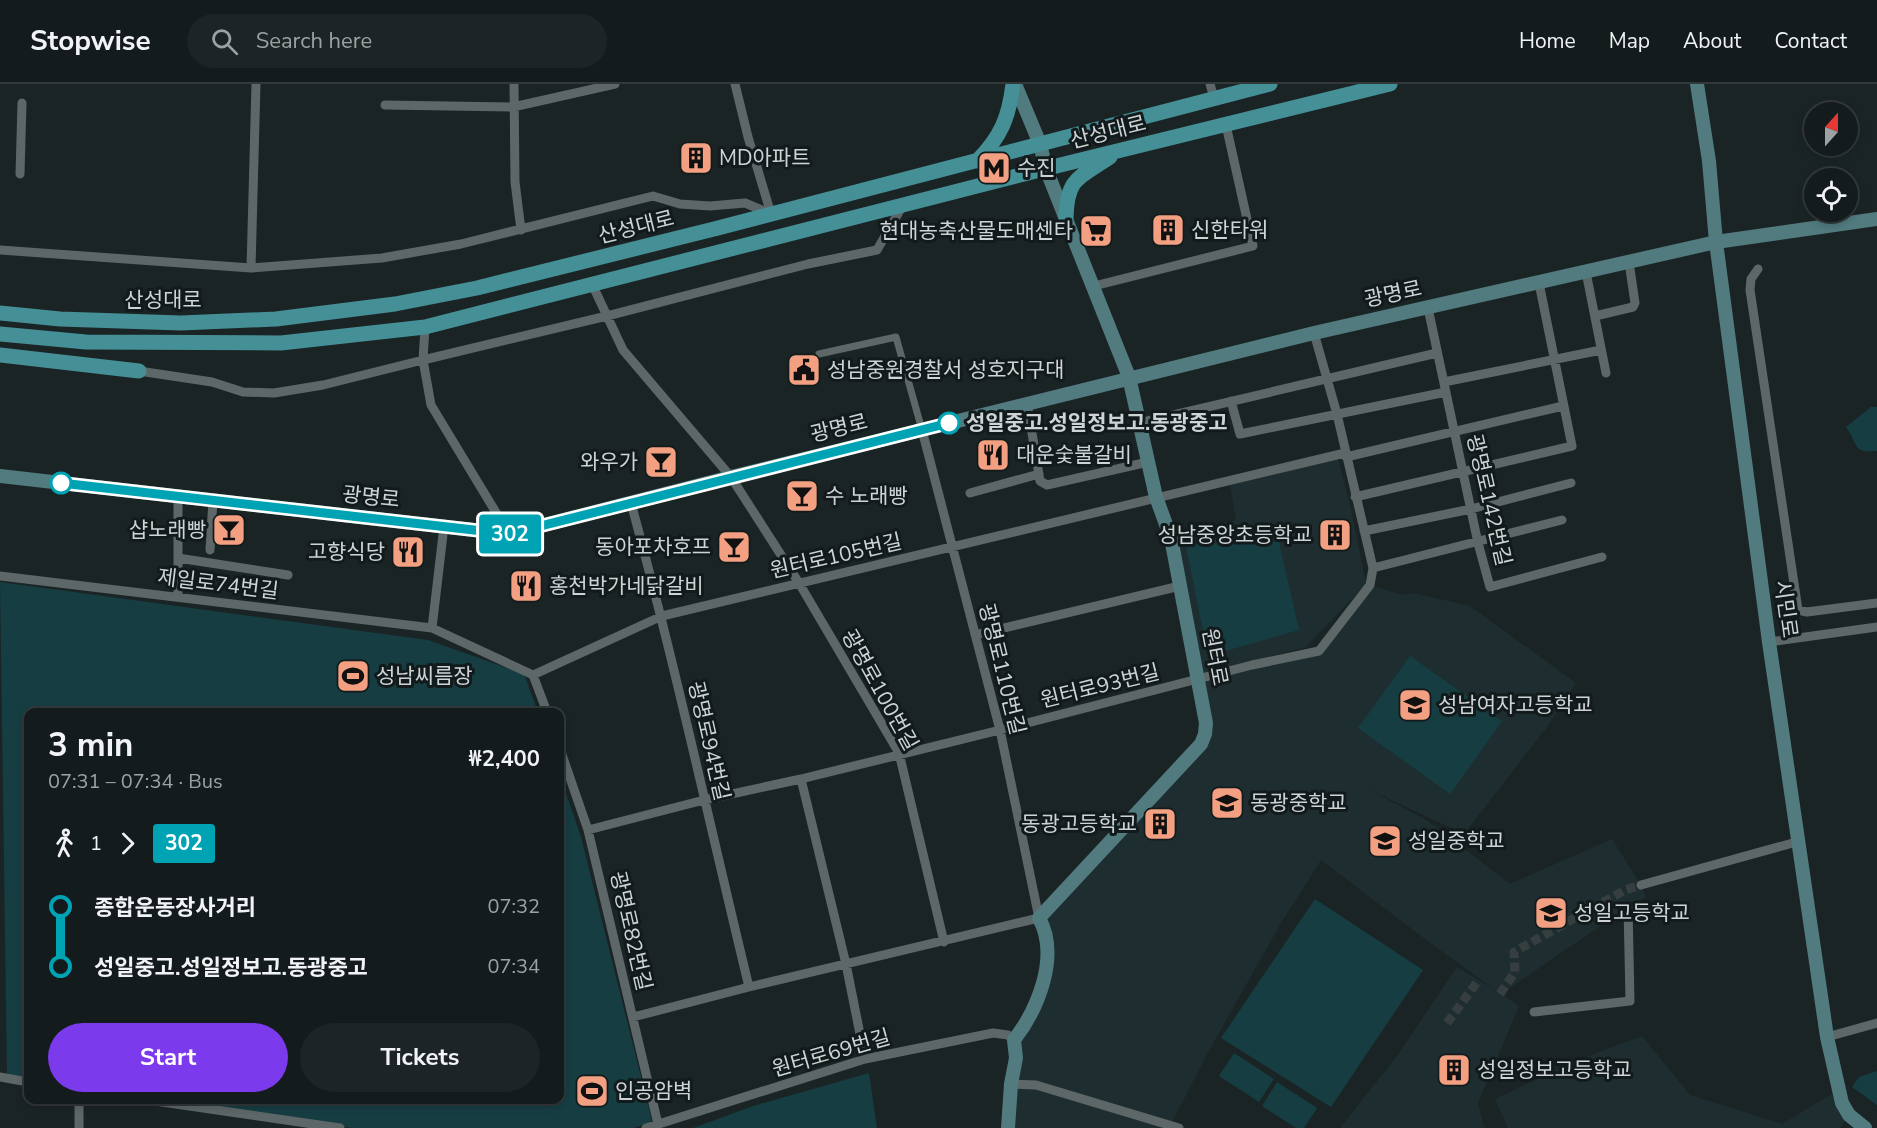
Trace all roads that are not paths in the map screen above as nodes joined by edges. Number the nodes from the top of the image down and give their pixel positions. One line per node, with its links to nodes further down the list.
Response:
1 (256, 84): 27 (street)
2 (514, 84): 12 (street)
3 (615, 84): 12 (street)
4 (735, 84): 20 (street)
5 (1014, 84): 14 (main road, 원터로); 16 (main road)
6 (1270, 84): 9 (main road, 산성대로)
7 (1390, 84): 13 (main road, 산성대로)
8 (1697, 84): 24 (main road, 시민로)
9 (1212, 91): 14 (main road, 산성대로)
10 (22, 103): 18 (street)
11 (385, 105): 12 (street)
12 (513, 107): 23 (street)
13 (1226, 125): 15 (main road, 산성대로); 32 (street)
14 (1040, 144): 16 (main road, 산성대로); 17 (main road, 원터로)
15 (1120, 151): 17 (main road, 산성대로); 21 (main road)
16 (977, 161): 20 (main road, 산성대로)
17 (1046, 169): 19 (main road, 산성대로); 21 (main road, 원터로)
18 (20, 174)
19 (903, 205): 31 (main road, 산성대로); 35 (street)
20 (771, 214): 23 (street); 34 (main road, 산성대로)
21 (1066, 218): 32 (main road, 원터로)
22 (1877, 219): 24 (main road, 광명로)
23 (521, 230): 27 (street)
24 (1716, 242): 26 (main road, 광명로); 92 (main road, 시민로)
25 (0, 250): 27 (street)
26 (1629, 262): 29 (main road, 광명로); 36 (street)
27 (251, 268)
28 (1758, 269): 87 (street)
29 (1586, 272): 30 (main road, 광명로); 36 (street)
30 (1539, 283): 33 (main road, 광명로); 44 (street)
31 (592, 284): 35 (street); 37 (main road, 산성대로)
32 (1094, 286): 48 (main road, 원터로)
33 (1428, 308): 38 (main road, 광명로); 41 (street, 광명로142번길)
34 (0, 313)
35 (607, 316): 45 (street); 63 (street)
36 (1594, 316): 40 (street)
37 (425, 327): 39 (main road, 산성대로); 45 (street)
38 (1314, 333): 48 (main road, 광명로); 49 (street)
39 (0, 334)
40 (1601, 350): 44 (street); 47 (street)
41 (1437, 353): 49 (street); 50 (street, 광명로142번길)
42 (819, 354): 56 (street)
43 (4, 358): 46 (main road)
44 (1554, 359): 50 (street); 53 (street)
45 (423, 360): 46 (street); 75 (street)
46 (139, 370)
47 (1606, 373)
48 (1130, 377): 52 (main road, 광명로); 55 (main road, 원터로)
49 (1327, 378): 51 (street); 54 (street)
50 (1445, 387): 54 (street); 57 (street, 광명로142번길)
51 (1231, 401): 54 (street); 55 (street)
52 (1027, 403): 56 (main road, 광명로); 61 (street)
53 (1563, 406): 57 (street, 원터로105번길); 60 (street)
54 (1337, 414): 58 (street)
55 (1139, 423): 59 (main road, 원터로)
56 (922, 430): 63 (main road, 광명로); 77 (street, 광명로110번길)
57 (1455, 431): 58 (street, 원터로105번길); 60 (street, 광명로142번길)
58 (1345, 455): 67 (street, 원터로105번길); 68 (street)
59 (1148, 462): 61 (street); 67 (main road, 원터로)
60 (1463, 472): 68 (street); 71 (street, 광명로142번길)
61 (1039, 474): 65 (street)
62 (0, 476): 66 (main road, 광명로)
63 (731, 477): 70 (main road, 광명로); 84 (street, 광명로100번길)
64 (1571, 483): 71 (street)
65 (970, 493)
66 (178, 496): 69 (main road, 광명로); 80 (street)
67 (1156, 497): 77 (street, 원터로105번길); 85 (main road, 원터로)
68 (1355, 497): 74 (street)
69 (213, 500): 73 (main road, 광명로); 78 (street)
70 (631, 503): 75 (main road, 광명로); 88 (street, 광명로94번길)
71 (1471, 509): 74 (street); 76 (street, 광명로142번길)
72 (1562, 520): 76 (street)
73 (444, 526): 75 (main road, 광명로); 90 (street)
74 (1364, 531): 81 (street)
75 (509, 534)
76 (1478, 543): 79 (street, 광명로142번길); 81 (street)
77 (954, 547): 84 (street, 원터로105번길); 91 (street, 광명로110번길)
78 (210, 550)
79 (1602, 557)
80 (178, 558): 82 (street); 86 (street)
81 (1373, 568): 94 (street, 원터로93번길)
82 (288, 575)
83 (0, 576): 86 (street, 제일로74번길)
84 (798, 583): 88 (street, 원터로105번길); 97 (street, 광명로100번길)
85 (1180, 586): 91 (street); 94 (main road, 원터로)
86 (178, 597): 90 (street, 제일로74번길)
87 (1877, 603)
88 (662, 616): 93 (street, 원터로105번길); 100 (street, 광명로94번길)
89 (1877, 627): 92 (street)
90 (432, 628): 93 (street)
91 (975, 634): 96 (street, 광명로110번길)
92 (1769, 642): 102 (main road, 시민로)
93 (533, 675): 95 (street)
94 (1197, 680): 96 (street, 원터로93번길); 105 (main road, 원터로)
95 (545, 708)
96 (1000, 730): 97 (street, 원터로93번길); 105 (street, 광명로110번길)
97 (898, 753): 99 (street, 원터로93번길); 106 (street, 광명로100번길)
98 (564, 761): 101 (street, 광명로82번길)
99 (801, 779): 100 (street, 원터로93번길); 107 (street)
100 (704, 800): 101 (street, 원터로93번길); 108 (street, 광명로94번길)
101 (588, 830): 110 (street, 광명로82번길)
102 (1800, 841): 103 (street); 112 (main road, 시민로)
103 (1641, 885)
104 (1628, 907): 109 (street)
105 (1039, 918): 106 (street); 113 (main road)
106 (944, 942): 107 (street)
107 (846, 964): 108 (street); 114 (street)
108 (749, 987): 110 (street)
109 (1534, 1012)
110 (633, 1017): 120 (street, 광명로82번길)
111 (1877, 1023): 112 (street)
112 (1827, 1037): 126 (main road, 시민로)
113 (1014, 1040): 114 (street, 원터로69번길); 117 (main road)
114 (865, 1059): 120 (street, 원터로69번길)
115 (0, 1077): 116 (street)
116 (24, 1081)
117 (1011, 1084): 124 (main road); 125 (street)
118 (79, 1104): 121 (street)
119 (175, 1104): 122 (street)
120 (658, 1124): 123 (street, 원터로69번길)
121 (79, 1128)
122 (340, 1128)
123 (646, 1128)
124 (1008, 1128)
125 (1179, 1128)
126 (1864, 1128)

